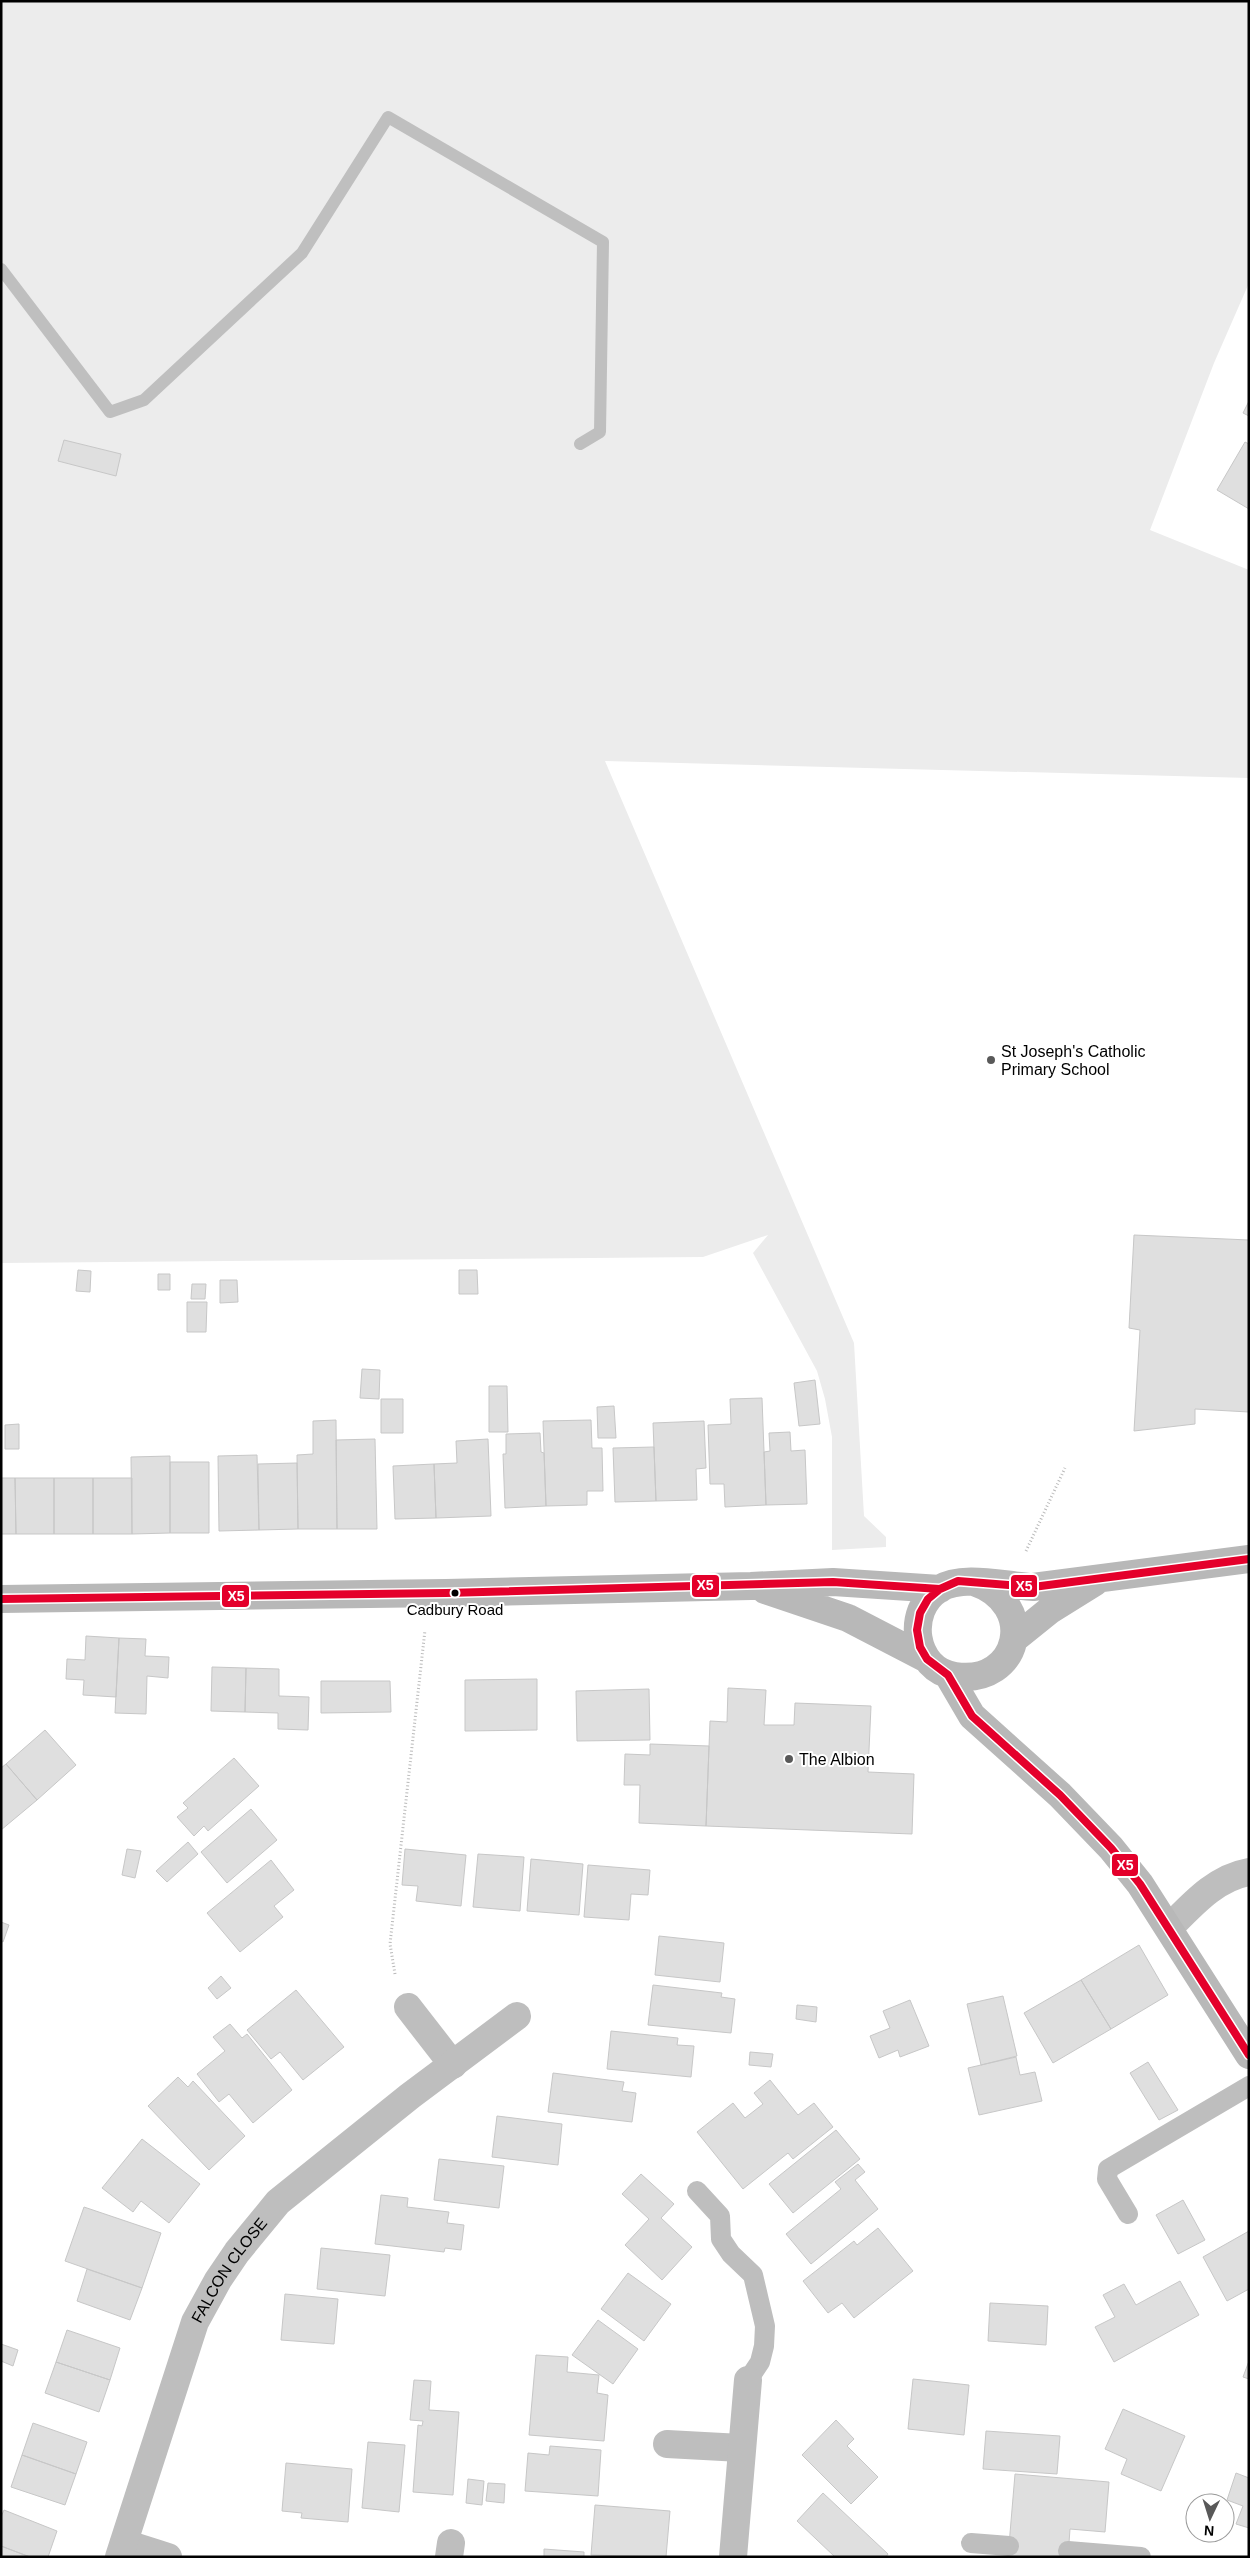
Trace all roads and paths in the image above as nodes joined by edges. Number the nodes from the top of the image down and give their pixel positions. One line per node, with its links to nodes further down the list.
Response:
1 (1065, 1468): 2 (path)
2 (1037, 1527)
3 (1249, 1559): 4 (main road)
4 (1105, 1577): 5 (main road); 10 (main road)
5 (974, 1582): 7 (main road); 10 (main road)
6 (751, 1586): 7 (main road); 8 (main road); 11 (main road)
7 (940, 1589): 11 (main road)
8 (429, 1592): 9 (main road); 15 (path)
9 (1, 1598)
10 (1014, 1639): 12 (main road)
11 (927, 1659): 12 (main road)
12 (948, 1675): 14 (main road)
13 (1249, 1872): 14 (street)
14 (1168, 1928): 17 (main road)
15 (408, 2007): 18 (street)
16 (517, 2016): 18 (street, FALCON CLOSE)
17 (1249, 2055)
18 (453, 2065): 27 (street, FALCON CLOSE)
19 (1249, 2086): 21 (lane)
20 (697, 2191): 22 (lane)
21 (1128, 2214)
22 (748, 2380): 24 (street)
23 (667, 2444): 24 (street)
24 (741, 2448): 30 (street)
25 (971, 2543): 26 (lane)
26 (1009, 2546)
27 (122, 2550): 29 (street)
28 (1068, 2551): 31 (lane)
29 (168, 2557)
30 (733, 2557)
31 (1141, 2557)

